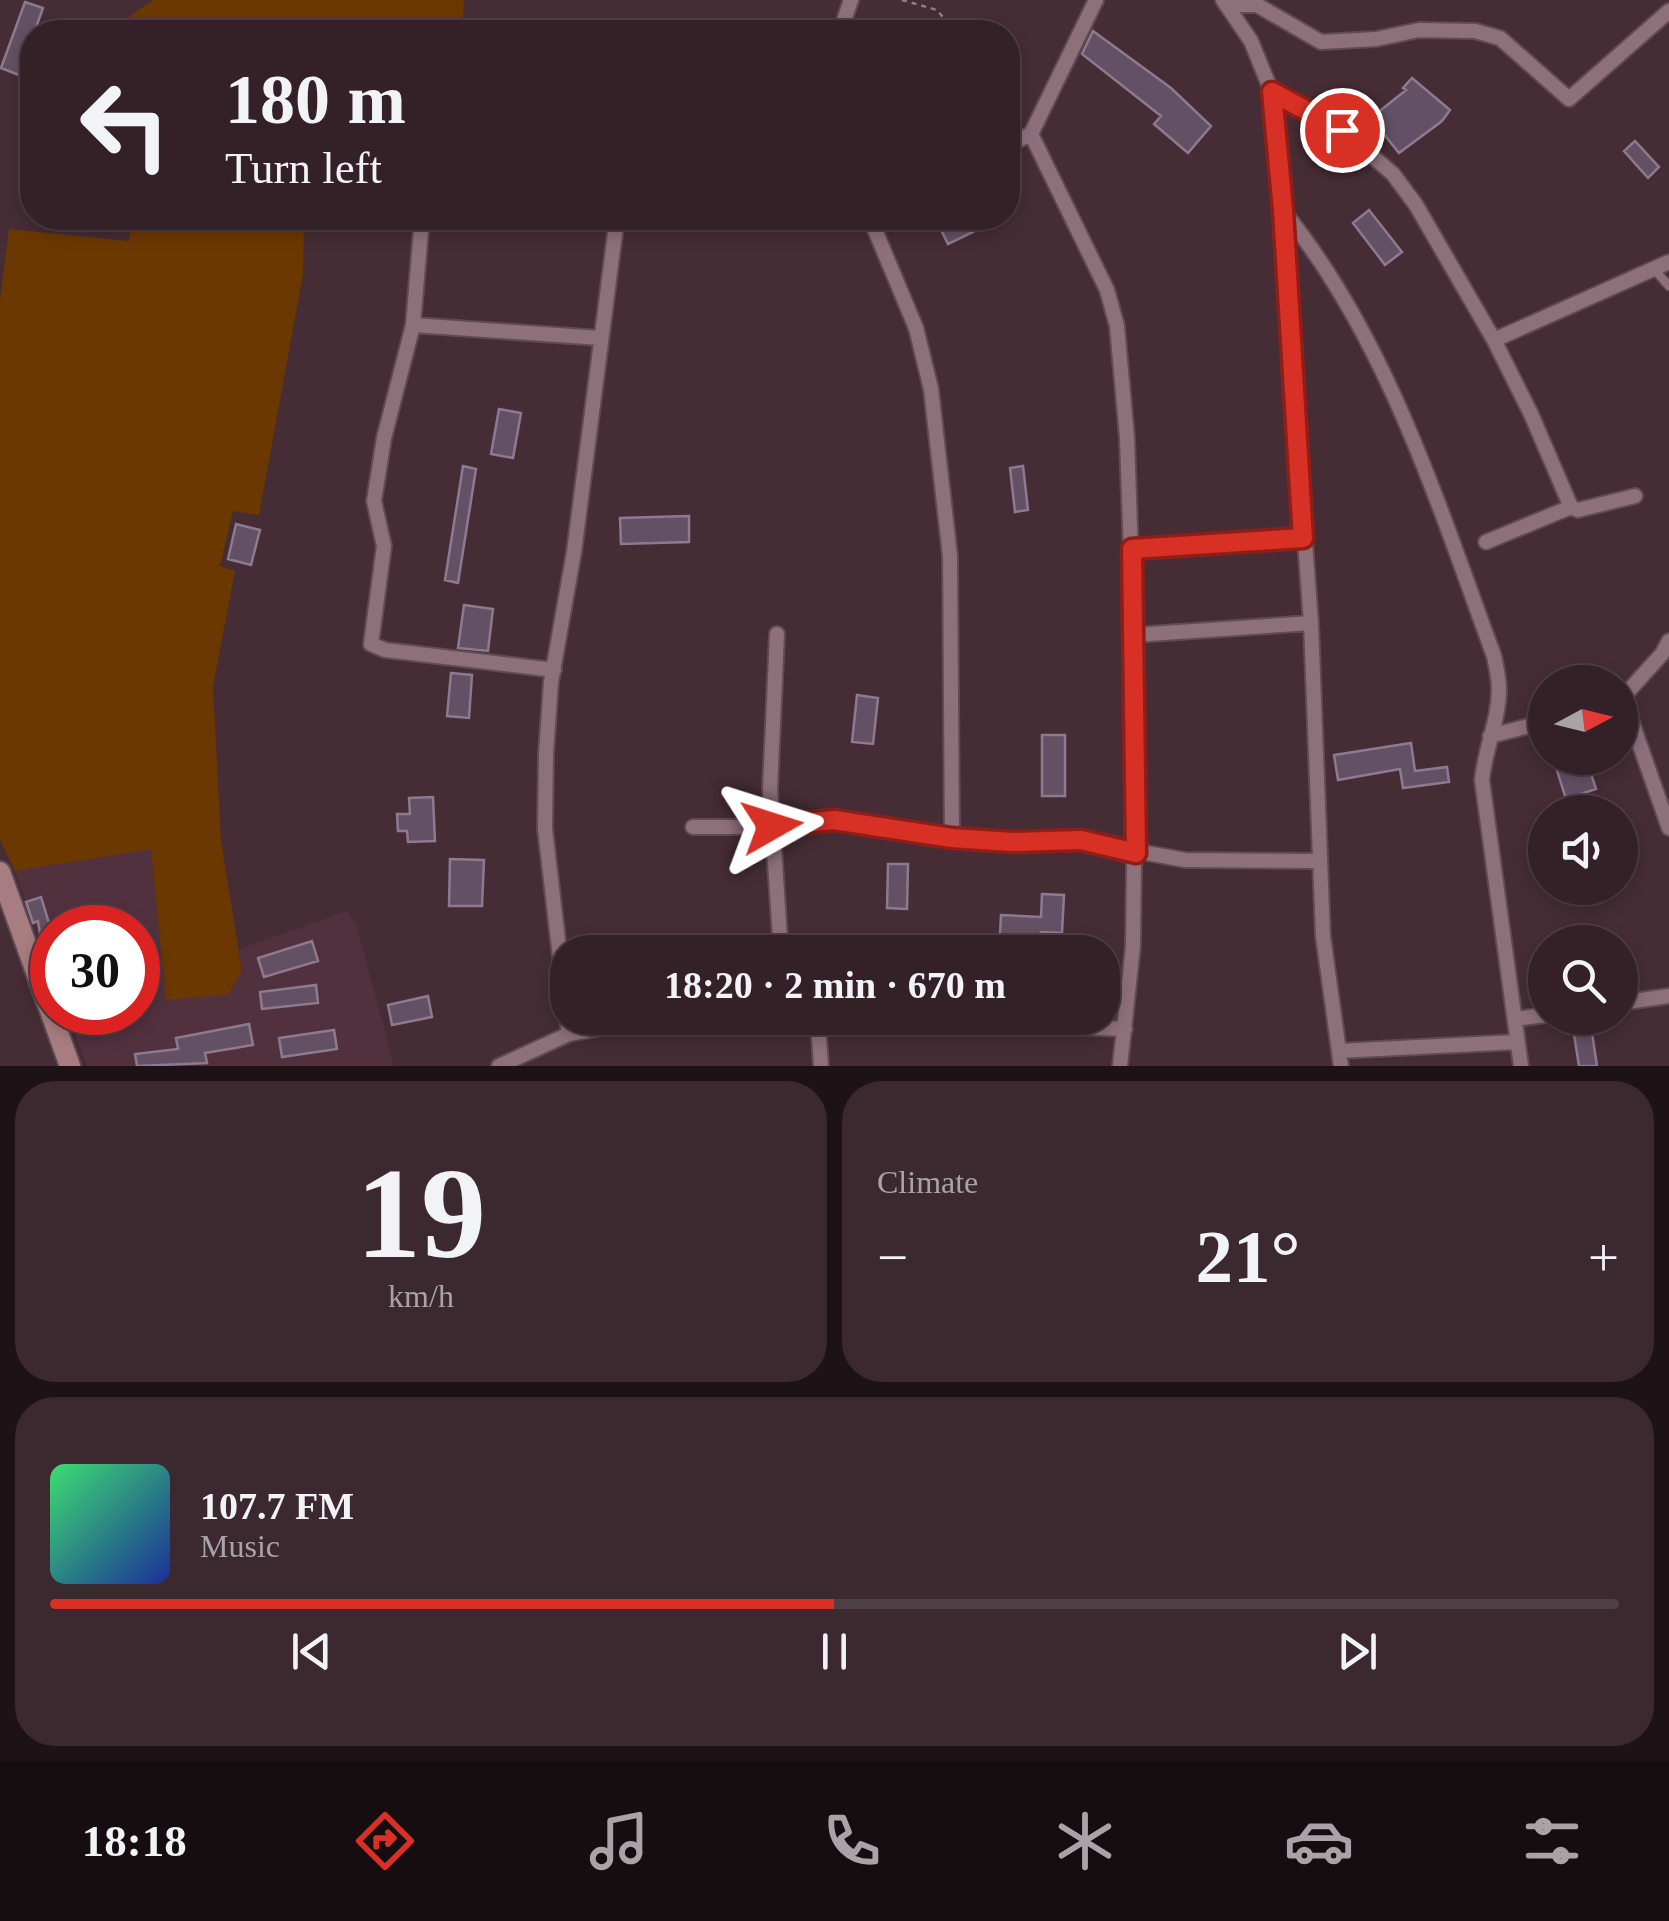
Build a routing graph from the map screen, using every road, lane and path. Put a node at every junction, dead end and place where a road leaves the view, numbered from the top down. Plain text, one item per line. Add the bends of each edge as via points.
1 (902, 0) edge
2 (1096, 0) edge
3 (1226, 2) edge
4 (1669, 11) edge
5 (945, 20) edge
6 (1272, 92) junction
7 (1020, 126) edge
8 (1026, 136) junction
9 (1020, 139) edge
10 (1283, 210) junction
11 (421, 230) edge
12 (616, 230) edge
13 (877, 230) edge
14 (1669, 262) edge
15 (1653, 268) junction
16 (1669, 286) edge
17 (413, 324) junction
18 (600, 338) junction
19 (1494, 340) junction
20 (1635, 496) dead end
21 (1571, 507) junction
22 (1303, 538) junction
23 (1486, 542) dead end
24 (1132, 549) junction
25 (1311, 623) junction
26 (776, 634) dead end
27 (1134, 635) junction
28 (1669, 641) edge
29 (554, 670) junction
30 (1638, 680) edge
31 (1528, 726) edge
32 (1490, 736) junction
33 (1638, 742) edge
34 (694, 826) dead end
35 (772, 826) junction
36 (1669, 828) edge
37 (952, 838) junction
38 (1136, 853) junction
39 (1318, 861) junction
40 (0, 872) edge
41 (557, 935) edge
42 (780, 935) edge
43 (1669, 996) edge
44 (1638, 1000) edge
45 (1528, 1017) edge
46 (1515, 1019) junction
47 (1120, 1029) edge
48 (1125, 1029) junction
49 (567, 1035) edge
50 (819, 1035) edge
51 (1517, 1042) junction
52 (1340, 1058) edge
53 (70, 1066) edge
54 (498, 1066) edge
55 (821, 1066) edge
56 (1120, 1066) edge
57 (1521, 1066) edge

1 - 5 path via 937,10
2 - 8 street
3 - 4 street via 1257,5 1320,42 1419,30 1489,33 1569,99
3 - 6 street
6 - 10 street
6 - 19 street via 1342,130 1394,174
7 - 8 path
8 - 9 street
8 - 24 street via 1113,306
10 - 22 street
10 - 32 street via 1355,318 1426,475 1494,656 1500,688
11 - 17 street
12 - 18 street
13 - 37 street via 916,328 931,389 950,556
14 - 15 street
15 - 16 lane
15 - 19 street
17 - 18 street
17 - 29 street via 374,501 384,546 371,644
18 - 29 street
19 - 21 street
20 - 21 street
21 - 23 street
22 - 24 street
22 - 25 street
24 - 27 street
25 - 27 street
25 - 39 street
26 - 35 street
27 - 38 street
28 - 30 street
29 - 41 street via 545,829
31 - 32 street
32 - 46 street via 1482,780
33 - 36 street
34 - 35 street
35 - 37 street via 834,820
35 - 42 street
37 - 38 street via 1081,840
38 - 39 street
38 - 48 street
39 - 52 street
40 - 53 street
43 - 44 street
45 - 46 street
46 - 51 street
47 - 48 street
48 - 56 street
49 - 54 street
50 - 55 street
51 - 52 street
51 - 57 street

